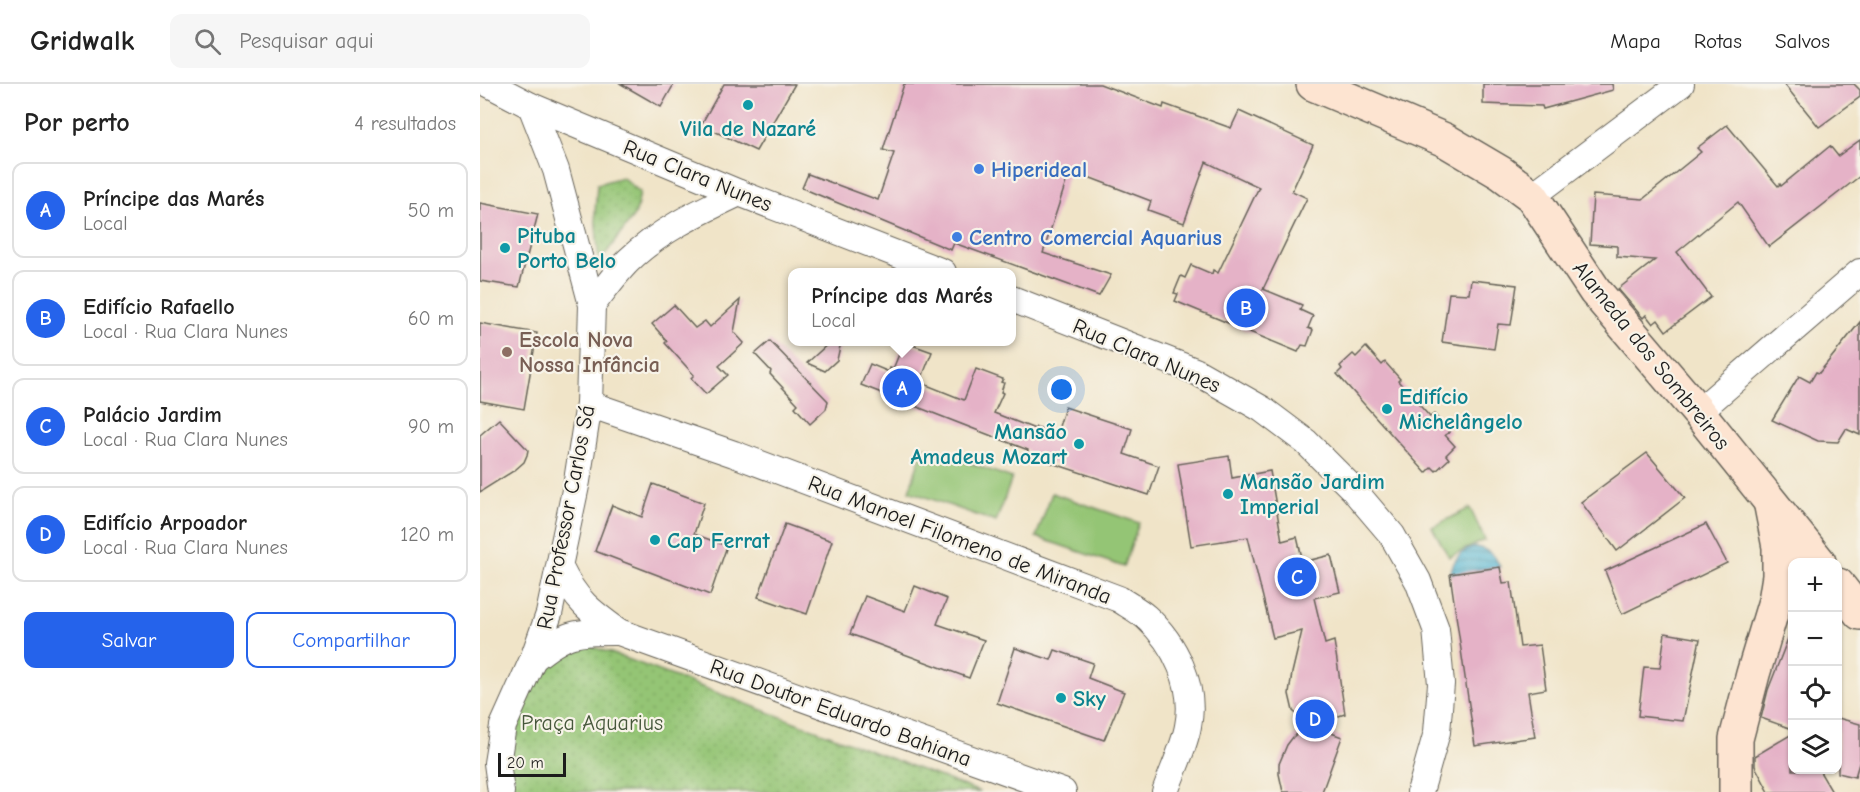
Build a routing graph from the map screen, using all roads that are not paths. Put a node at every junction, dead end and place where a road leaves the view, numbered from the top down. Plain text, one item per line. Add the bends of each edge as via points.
1 (1313, 84) edge
2 (1681, 84) edge
3 (498, 89) edge
4 (480, 102) edge
5 (531, 106) junction
6 (739, 193) junction
7 (1532, 196) junction
8 (579, 254) junction
9 (627, 262) junction
10 (930, 268) edge
11 (1860, 272) edge
12 (1016, 301) edge
13 (592, 304) junction
14 (590, 404) junction
15 (1698, 412) junction
16 (1770, 503) junction
17 (1816, 558) edge
18 (560, 568) junction
19 (1788, 607) edge
20 (619, 632) junction
21 (1765, 633) junction
22 (533, 659) junction
23 (502, 726) junction
24 (480, 759) edge
25 (501, 792) edge
26 (1063, 792) edge
27 (1166, 792) edge
28 (1420, 792) edge
29 (1736, 792) edge

1 - 7 street, Alameda dos Sombreiros via 1444,140
2 - 7 street
3 - 4 street
3 - 5 street, Rua Clara Nunes
5 - 6 street, Rua Clara Nunes
5 - 8 street, Rua Professor Carlos Sá via 556,170
6 - 9 street via 676,224
6 - 10 street, Rua Clara Nunes
7 - 15 street, Alameda dos Sombreiros via 1595,291
8 - 9 street via 592,266 601,268
8 - 13 street, Rua Professor Carlos Sá
9 - 13 street
11 - 15 street
12 - 28 street, Rua Clara Nunes via 1195,371 1262,409 1306,442 1392,535 1418,581 1436,629 1442,684 1437,732
13 - 14 street, Rua Professor Carlos Sá
14 - 18 street, Rua Professor Carlos Sá
14 - 27 street, Rua Manoel Filomeno de Miranda via 735,454 1119,599 1145,617 1167,640 1184,671 1190,699 1188,726
15 - 16 street, Alameda dos Sombreiros
16 - 17 street, Alameda dos Sombreiros
16 - 21 street via 1779,548 1779,576
18 - 20 street, Rua Doutor Eduardo Bahiana via 579,600
18 - 22 street, Rua Professor Carlos Sá
19 - 21 street
20 - 22 street, Rua Doutor Eduardo Bahiana via 567,636
20 - 26 street, Rua Doutor Eduardo Bahiana
21 - 29 street via 1736,739
22 - 23 street, Rua Professor Carlos Sá
23 - 24 street
23 - 25 street, Rua Professor Carlos Sá via 497,763

